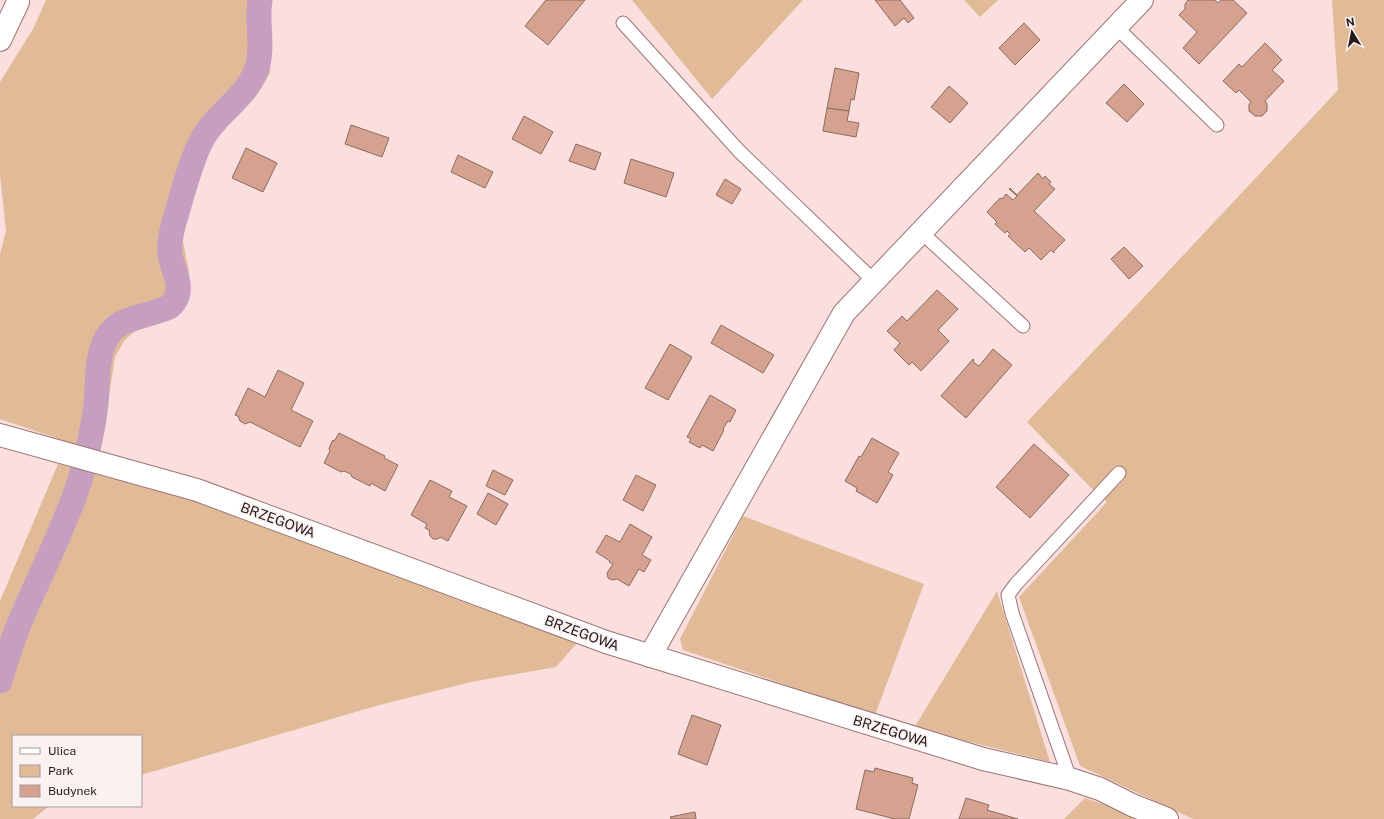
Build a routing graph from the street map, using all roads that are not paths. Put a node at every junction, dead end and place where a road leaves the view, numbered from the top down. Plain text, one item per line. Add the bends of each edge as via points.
1 (1142, 0) edge
2 (18, 2) dead end
3 (624, 23) dead end
4 (1116, 27) junction
5 (0, 40) edge
6 (1217, 126) dead end
7 (921, 232) junction
8 (874, 281) junction
9 (1023, 326) dead end
10 (0, 435) edge
11 (1119, 473) dead end
12 (650, 656) junction
13 (1070, 779) junction
14 (1167, 819) edge

1 - 4 street
2 - 5 street
3 - 8 lane via 739,151
4 - 6 lane
4 - 7 street
7 - 8 street
7 - 9 lane
8 - 12 street via 844,313
10 - 12 street, BRZEGOWA via 197,490
11 - 13 lane via 1008,595
12 - 13 street, BRZEGOWA via 983,760
13 - 14 street, BRZEGOWA via 1100,789

